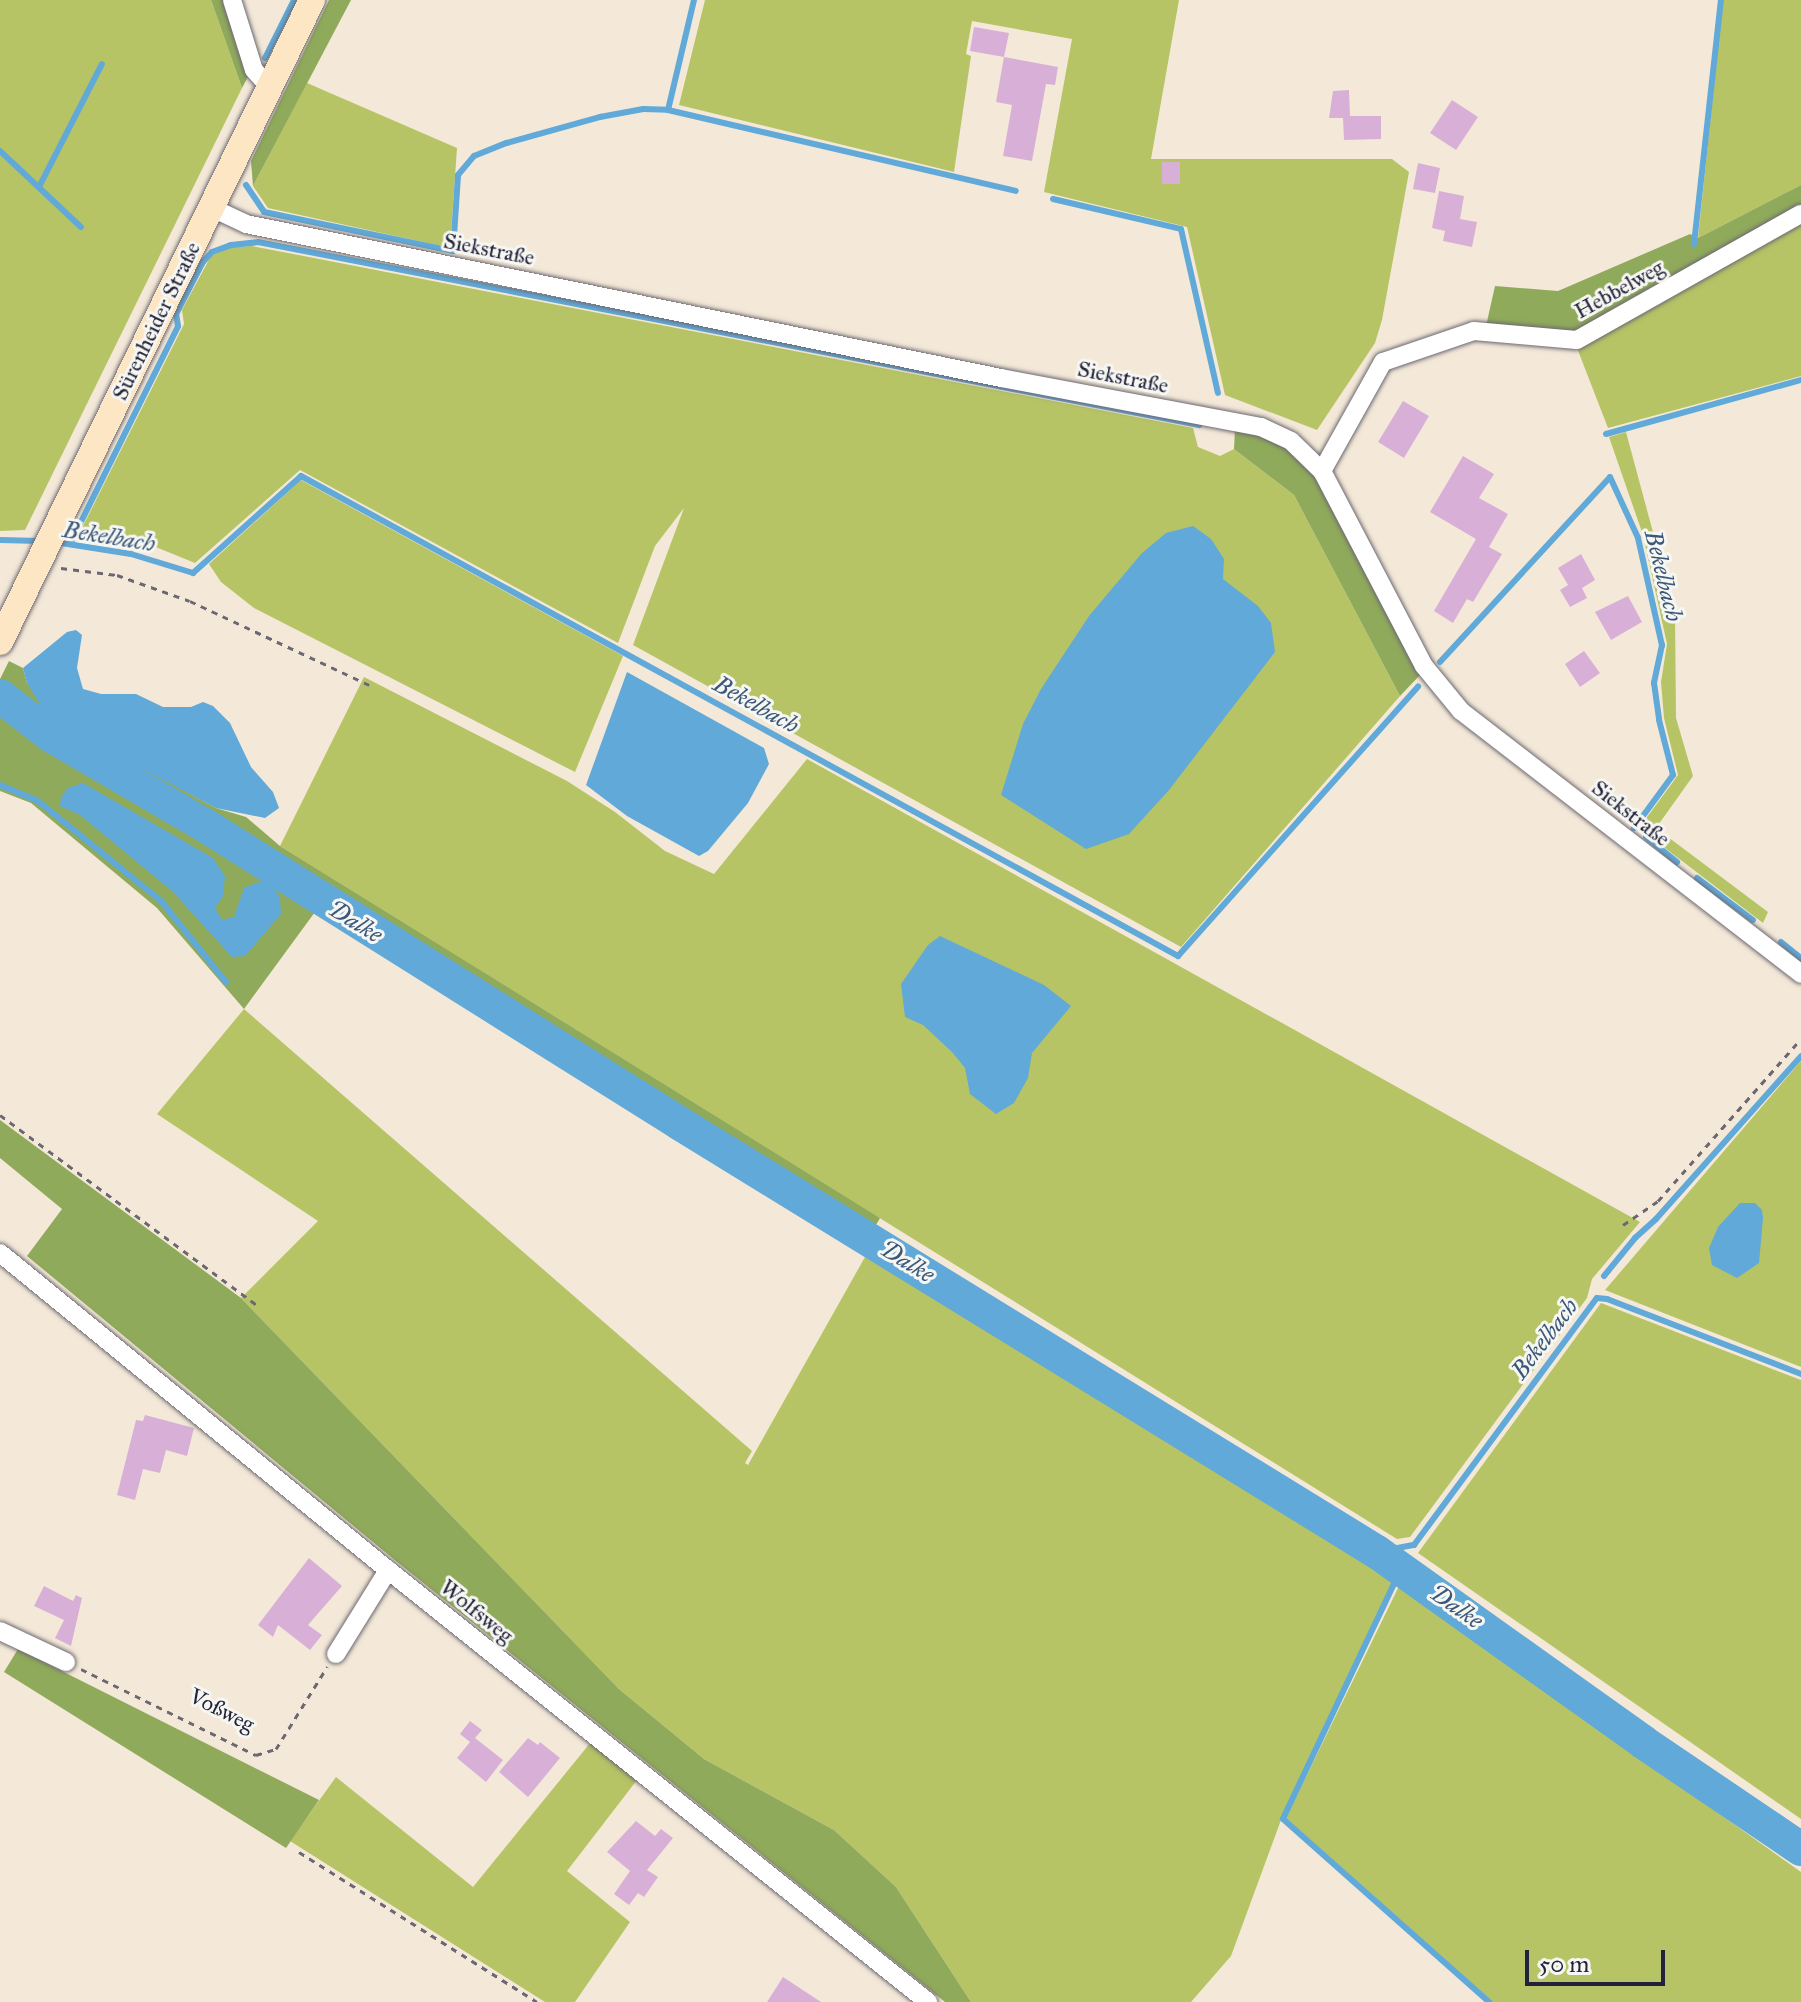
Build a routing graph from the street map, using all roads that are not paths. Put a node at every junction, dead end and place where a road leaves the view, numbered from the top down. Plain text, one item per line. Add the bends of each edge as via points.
1 (232, 0) edge
2 (312, 0) edge
3 (270, 88) junction
4 (212, 208) junction
5 (1801, 214) edge
6 (1322, 471) junction
7 (0, 642) edge
8 (1801, 974) edge
9 (0, 1253) edge
10 (388, 1570) junction
11 (0, 1631) edge
12 (336, 1654) road end
13 (66, 1662) road end
14 (928, 2002) edge

1 - 3 street via 254,70
2 - 3 street, Sürenheider Straße
3 - 4 street, Sürenheider Straße
4 - 6 street, Siekstraße via 246,224 1261,427 1291,441
4 - 7 street, Sürenheider Straße
5 - 6 street, Hebbelweg via 1577,340 1474,331 1383,362
6 - 8 street, Siekstraße via 1424,666 1461,711
9 - 10 street, Wolfsweg
10 - 12 street
10 - 14 street, Wolfsweg
11 - 13 street

